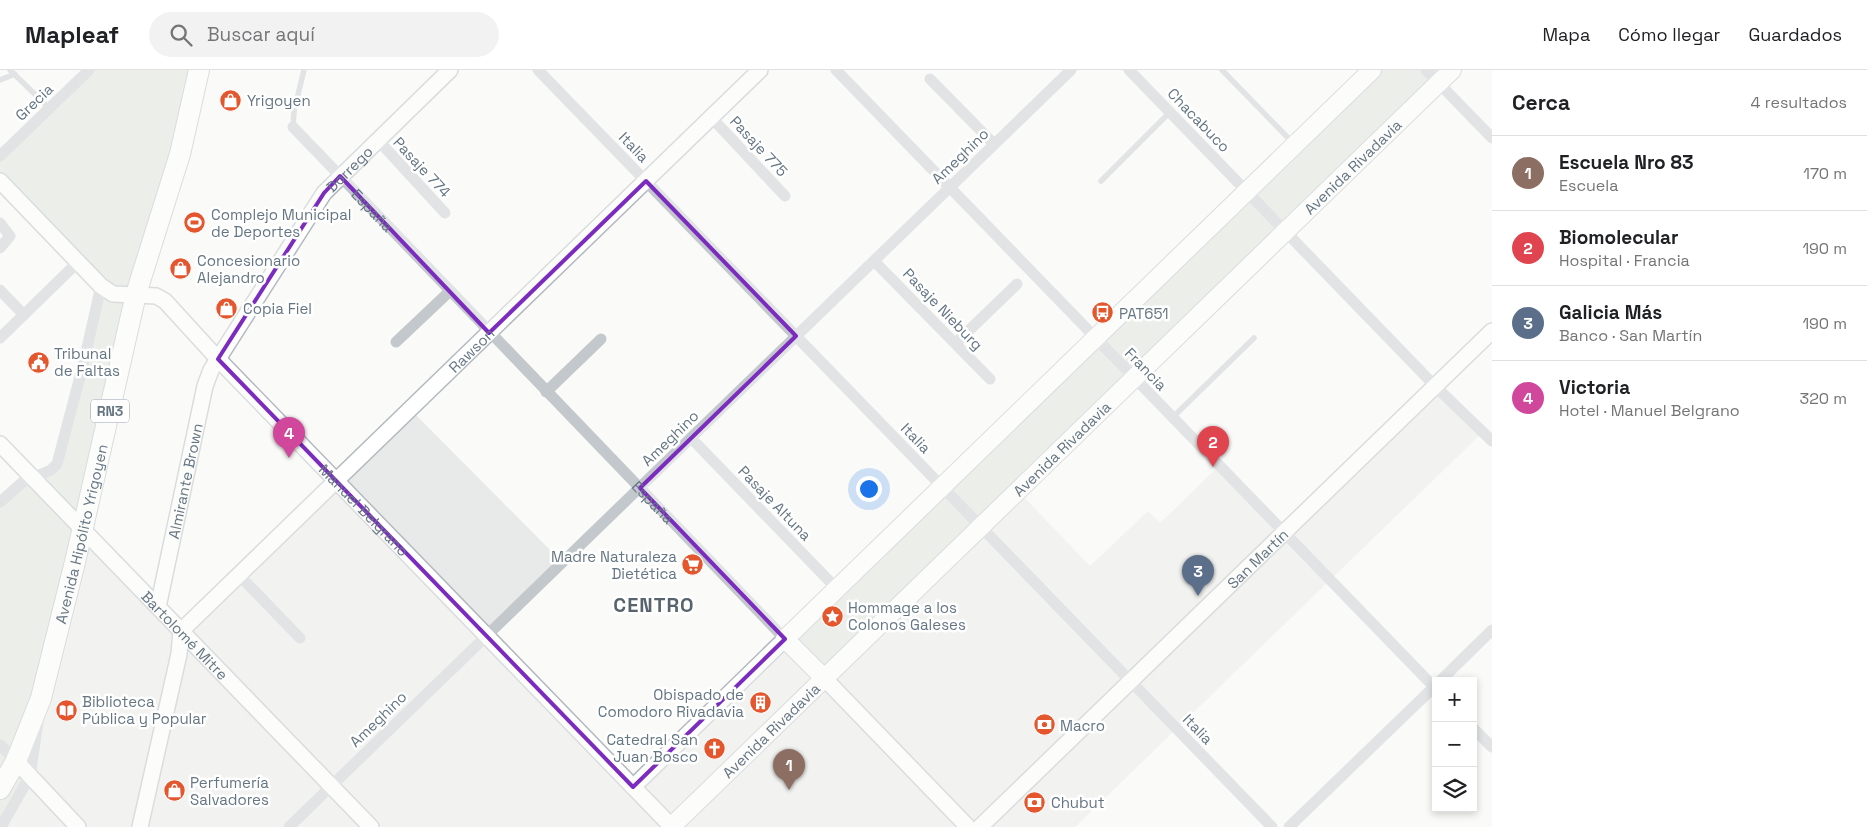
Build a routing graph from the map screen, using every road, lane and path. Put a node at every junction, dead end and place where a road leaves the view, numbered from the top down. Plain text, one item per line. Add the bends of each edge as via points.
1 (89, 70) edge
2 (199, 70) edge
3 (304, 70) edge
4 (450, 70) edge
5 (538, 70) edge
6 (760, 70) edge
7 (836, 70) edge
8 (1070, 70) edge
9 (1129, 70) edge
10 (1222, 70) edge
11 (1372, 70) edge
12 (1426, 70) edge
13 (1452, 70) edge
14 (12, 72) edge
15 (930, 79) dead end
16 (0, 80) edge
17 (1438, 83) junction
18 (49, 108) junction
19 (1170, 112) junction
20 (711, 117) junction
21 (293, 127) joint
22 (1492, 138) edge
23 (378, 140) junction
24 (994, 144) junction
25 (1295, 145) junction
26 (0, 156) edge
27 (340, 176) junction
28 (0, 181) edge
29 (646, 181) junction
30 (1101, 181) dead end
31 (949, 187) junction
32 (1247, 191) junction
33 (785, 196) dead end
34 (445, 213) dead end
35 (0, 223) edge
36 (1286, 231) junction
37 (0, 248) edge
38 (874, 260) junction
39 (78, 262) junction
40 (1016, 284) dead end
41 (101, 286) junction
42 (0, 290) edge
43 (450, 291) junction
44 (136, 294) junction
45 (24, 315) junction
46 (1492, 331) edge
47 (489, 333) junction
48 (796, 336) junction
49 (0, 338) edge
50 (1095, 338) junction
51 (1254, 338) dead end
52 (601, 339) dead end
53 (396, 342) dead end
54 (956, 343) junction
55 (218, 358) junction
56 (1134, 378) junction
57 (990, 379) dead end
58 (1435, 386) junction
59 (546, 392) junction
60 (1172, 418) junction
61 (691, 438) junction
62 (1492, 441) edge
63 (0, 444) edge
64 (33, 478) junction
65 (336, 481) junction
66 (942, 487) junction
67 (640, 488) junction
68 (0, 502) edge
69 (980, 526) junction
70 (82, 529) junction
71 (1284, 532) junction
72 (239, 575) junction
73 (837, 589) junction
74 (158, 607) junction
75 (1492, 630) edge
76 (181, 631) junction
77 (486, 636) junction
78 (300, 638) dead end
79 (785, 639) junction
80 (1444, 677) edge
81 (824, 678) junction
82 (1130, 681) junction
83 (1432, 681) edge
84 (1432, 689) edge
85 (41, 698) junction
86 (1477, 732) edge
87 (0, 745) edge
88 (1492, 748) edge
89 (16, 761) junction
90 (30, 776) junction
91 (332, 786) junction
92 (633, 786) junction
93 (0, 788) edge
94 (1, 827) edge
95 (78, 827) edge
96 (140, 827) edge
97 (289, 827) edge
98 (371, 827) edge
99 (671, 827) edge
100 (968, 827) edge
101 (980, 827) edge
102 (1272, 827) edge
103 (1289, 827) edge

1 - 18 street, Grecia
2 - 44 highway, Avenida Hipólito Yrigoyen / RN3 via 180,154
3 - 21 lane
4 - 23 street, Dorrego
5 - 29 street, Italia
6 - 20 street, Rawson
7 - 31 street, Francia
8 - 24 street, Ameghino
9 - 19 street, Chacabuco
10 - 25 lane
11 - 25 main road
12 - 17 street
13 - 17 main road, Avenida Rivadavia
14 - 16 lane
14 - 18 lane
15 - 24 street
17 - 22 street
17 - 36 main road, Avenida Rivadavia
18 - 26 street, Grecia
19 - 30 lane
19 - 32 street, Chacabuco
20 - 29 street, Rawson
20 - 33 street, Pasaje 775
21 - 27 street, España
23 - 27 street, Dorrego
23 - 34 street, Pasaje 774
24 - 31 street, Ameghino
25 - 32 main road
27 - 43 street, España
27 - 55 street, Dorrego via 324,193
28 - 39 street, Manuel Belgrano
29 - 47 street, Rawson
29 - 48 street, Italia
31 - 38 street, Ameghino
31 - 50 street, Francia
32 - 36 street, Chacabuco
32 - 50 main road
35 - 37 street via 10,236
36 - 56 main road, Avenida Rivadavia
36 - 58 street, Chacabuco
38 - 48 street, Ameghino
38 - 54 street, Pasaje Nieburg
39 - 41 street, Manuel Belgrano
39 - 45 street
40 - 54 street
41 - 44 street, Manuel Belgrano via 113,294
41 - 64 street via 57,464
42 - 45 street
43 - 47 street, España
43 - 53 street
44 - 55 street, Manuel Belgrano via 156,296 165,301
44 - 70 highway, Avenida Hipólito Yrigoyen / RN3
45 - 49 street
46 - 58 street, San Martín
47 - 59 street, España
47 - 65 street, Rawson
48 - 61 street, Ameghino
48 - 66 street, Italia
50 - 56 street, Francia
50 - 66 main road
51 - 60 lane
52 - 59 street
54 - 57 street, Pasaje Nieburg
55 - 65 street, Manuel Belgrano
55 - 74 street, Almirante Brown via 205,386
56 - 60 street, Francia
56 - 69 main road, Avenida Rivadavia
58 - 62 street, Chacabuco
58 - 71 street, San Martín
59 - 67 street, España
60 - 71 street, Francia
61 - 67 street, Ameghino
61 - 73 street, Pasaje Altuna
63 - 64 street, Bartolomé Mitre
64 - 68 street via 24,481
64 - 70 street, Bartolomé Mitre
65 - 72 street, Rawson
65 - 77 street, Manuel Belgrano
66 - 69 street, Italia
66 - 73 main road
67 - 77 street, Ameghino
67 - 79 street, España
69 - 81 main road, Avenida Rivadavia
69 - 82 street, Italia
70 - 74 street, Bartolomé Mitre
70 - 85 highway, Avenida Hipólito Yrigoyen / RN3
71 - 82 street, San Martín
71 - 83 street, Francia
72 - 76 street, Rawson
72 - 78 street
73 - 79 main road
74 - 76 street, Bartolomé Mitre
75 - 80 street
76 - 91 street, Bartolomé Mitre
76 - 96 street via 179,654
77 - 91 street, Ameghino
77 - 92 street, Manuel Belgrano
79 - 81 main road, España
79 - 92 street
81 - 99 main road, Avenida Rivadavia
81 - 100 street, España
82 - 101 street, San Martín
82 - 102 street, Italia
84 - 103 street
85 - 89 highway, Avenida Hipólito Yrigoyen / RN3
85 - 90 street
86 - 88 street
87 - 89 street
89 - 90 street
89 - 93 highway, Avenida Hipólito Yrigoyen / RN3
90 - 94 street
90 - 95 street
91 - 97 street, Ameghino
91 - 98 street, Bartolomé Mitre
92 - 99 street, Manuel Belgrano

